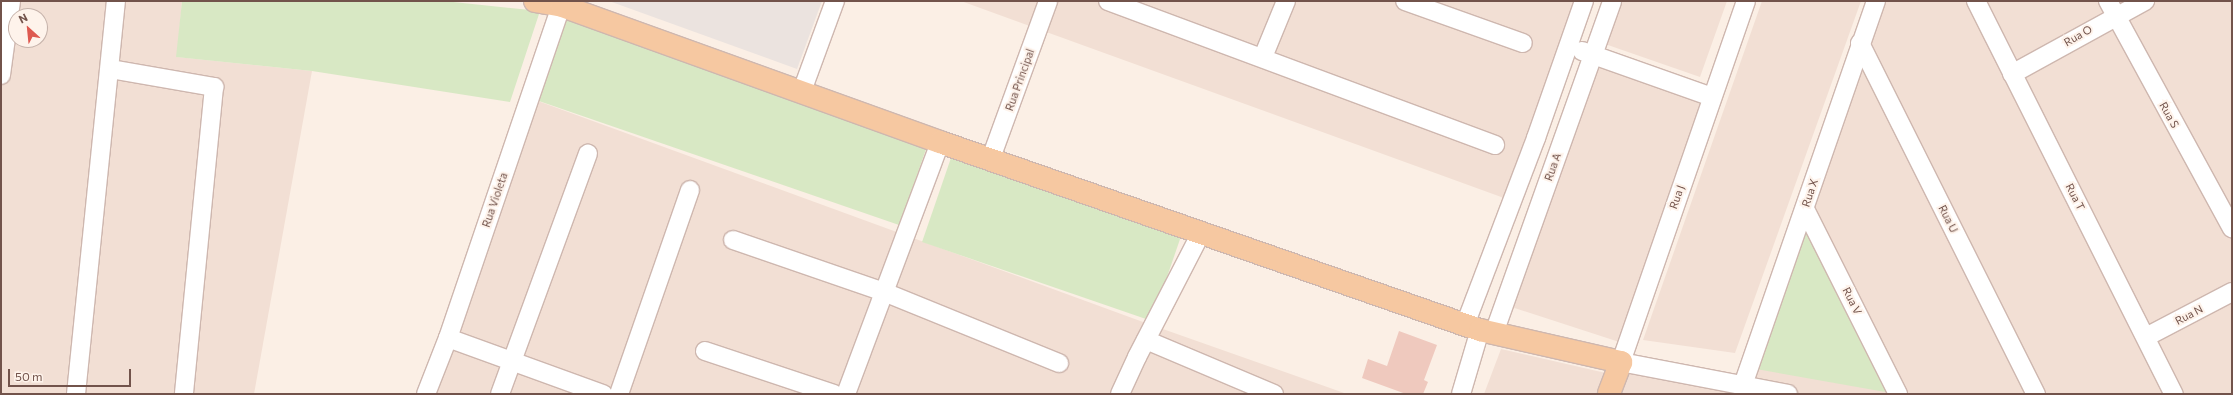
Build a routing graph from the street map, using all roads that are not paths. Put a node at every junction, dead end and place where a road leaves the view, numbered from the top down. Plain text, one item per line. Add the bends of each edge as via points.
1 (11, 1) edge
2 (116, 1) edge
3 (535, 1) edge
4 (835, 1) edge
5 (1048, 1) edge
6 (1108, 1) edge
7 (1286, 1) edge
8 (1405, 1) edge
9 (1584, 1) edge
10 (1612, 1) edge
11 (1746, 1) edge
12 (1876, 1) edge
13 (1976, 1) edge
14 (2145, 1) edge
15 (562, 3) edge
16 (2111, 8) edge
17 (1523, 42) dead end
18 (1860, 43) junction
19 (1568, 46) junction
20 (1593, 55) junction
21 (1263, 57) junction
22 (110, 69) junction
23 (1, 74) edge
24 (2012, 74) junction
25 (802, 91) junction
26 (1712, 97) junction
27 (940, 142) junction
28 (1495, 145) dead end
29 (588, 154) dead end
30 (991, 158) junction
31 (690, 190) dead end
32 (1805, 209) junction
33 (2232, 228) edge
34 (1201, 233) junction
35 (733, 240) dead end
36 (884, 292) junction
37 (2232, 292) edge
38 (1480, 329) junction
39 (2146, 337) junction
40 (448, 338) junction
41 (1146, 340) junction
42 (705, 352) dead end
43 (1621, 362) junction
44 (512, 363) junction
45 (1059, 363) dead end
46 (1743, 385) junction
47 (76, 394) edge
48 (184, 394) edge
49 (426, 394) edge
50 (500, 394) edge
51 (603, 394) edge
52 (619, 394) edge
53 (834, 394) edge
54 (846, 394) edge
55 (1120, 394) edge
56 (1274, 394) edge
57 (1461, 394) edge
58 (1609, 394) edge
59 (1788, 394) edge
60 (1898, 394) edge
61 (2036, 394) edge
62 (2174, 394) edge

1 - 23 street
2 - 22 street
3 - 15 main road
4 - 25 street
5 - 30 street, Rua Principal
6 - 21 street
7 - 21 street
8 - 17 street
9 - 19 street, Rua A
10 - 20 street, Rua A
11 - 26 street, Rua J
12 - 18 street, Rua X
13 - 24 street, Rua T
14 - 16 street, Rua O
15 - 25 main road
15 - 40 street, Rua Violeta
16 - 24 street, Rua O
16 - 33 street, Rua S
18 - 32 street, Rua X
18 - 61 street, Rua U
19 - 20 street
19 - 38 street, Rua A via 1536,138
20 - 26 street
20 - 38 street, Rua A
21 - 28 street
22 - 47 street
22 - 48 street via 214,87
24 - 39 street, Rua T
25 - 27 main road
26 - 43 street, Rua J
27 - 30 main road
27 - 36 street
29 - 44 street
30 - 34 main road
31 - 52 street
32 - 46 street, Rua X
32 - 60 street, Rua V
34 - 38 main road
34 - 41 street
35 - 36 street
36 - 45 street
36 - 54 street
37 - 39 street, Rua N
38 - 43 main road
38 - 57 street, Rua A
39 - 62 street, Rua T
40 - 44 street
40 - 49 street, Rua Violeta
41 - 55 street
41 - 56 street
42 - 53 street
43 - 46 street
43 - 58 main road, Rua J
44 - 50 street
44 - 51 street
46 - 59 street

